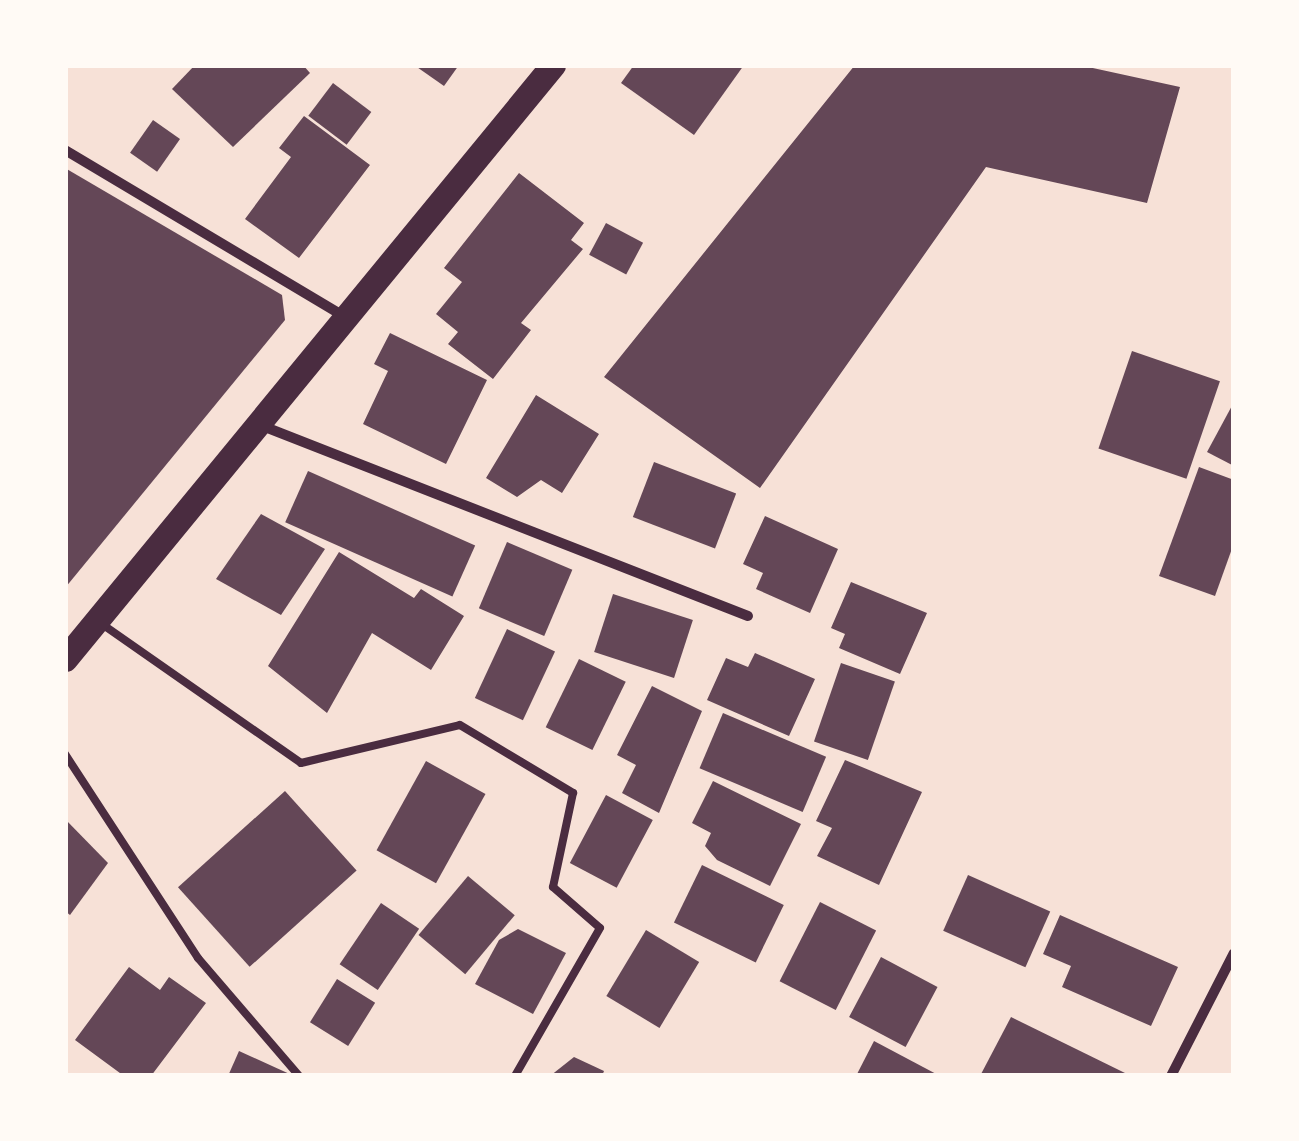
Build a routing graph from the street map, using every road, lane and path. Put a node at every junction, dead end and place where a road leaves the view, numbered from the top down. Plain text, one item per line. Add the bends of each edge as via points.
1 (552, 65) edge
2 (65, 150) edge
3 (344, 317) junction
4 (256, 423) junction
5 (748, 616) dead end
6 (96, 620) junction
7 (65, 660) edge
8 (65, 754) edge
9 (1234, 953) edge
10 (298, 1076) edge
11 (515, 1076) edge
12 (1171, 1076) edge

1 - 3 main road
2 - 3 street
3 - 4 main road
4 - 5 street
4 - 6 main road
6 - 7 main road
6 - 11 lane via 301,763 460,725 574,793 553,887 600,928
8 - 10 lane via 198,958
9 - 12 street

